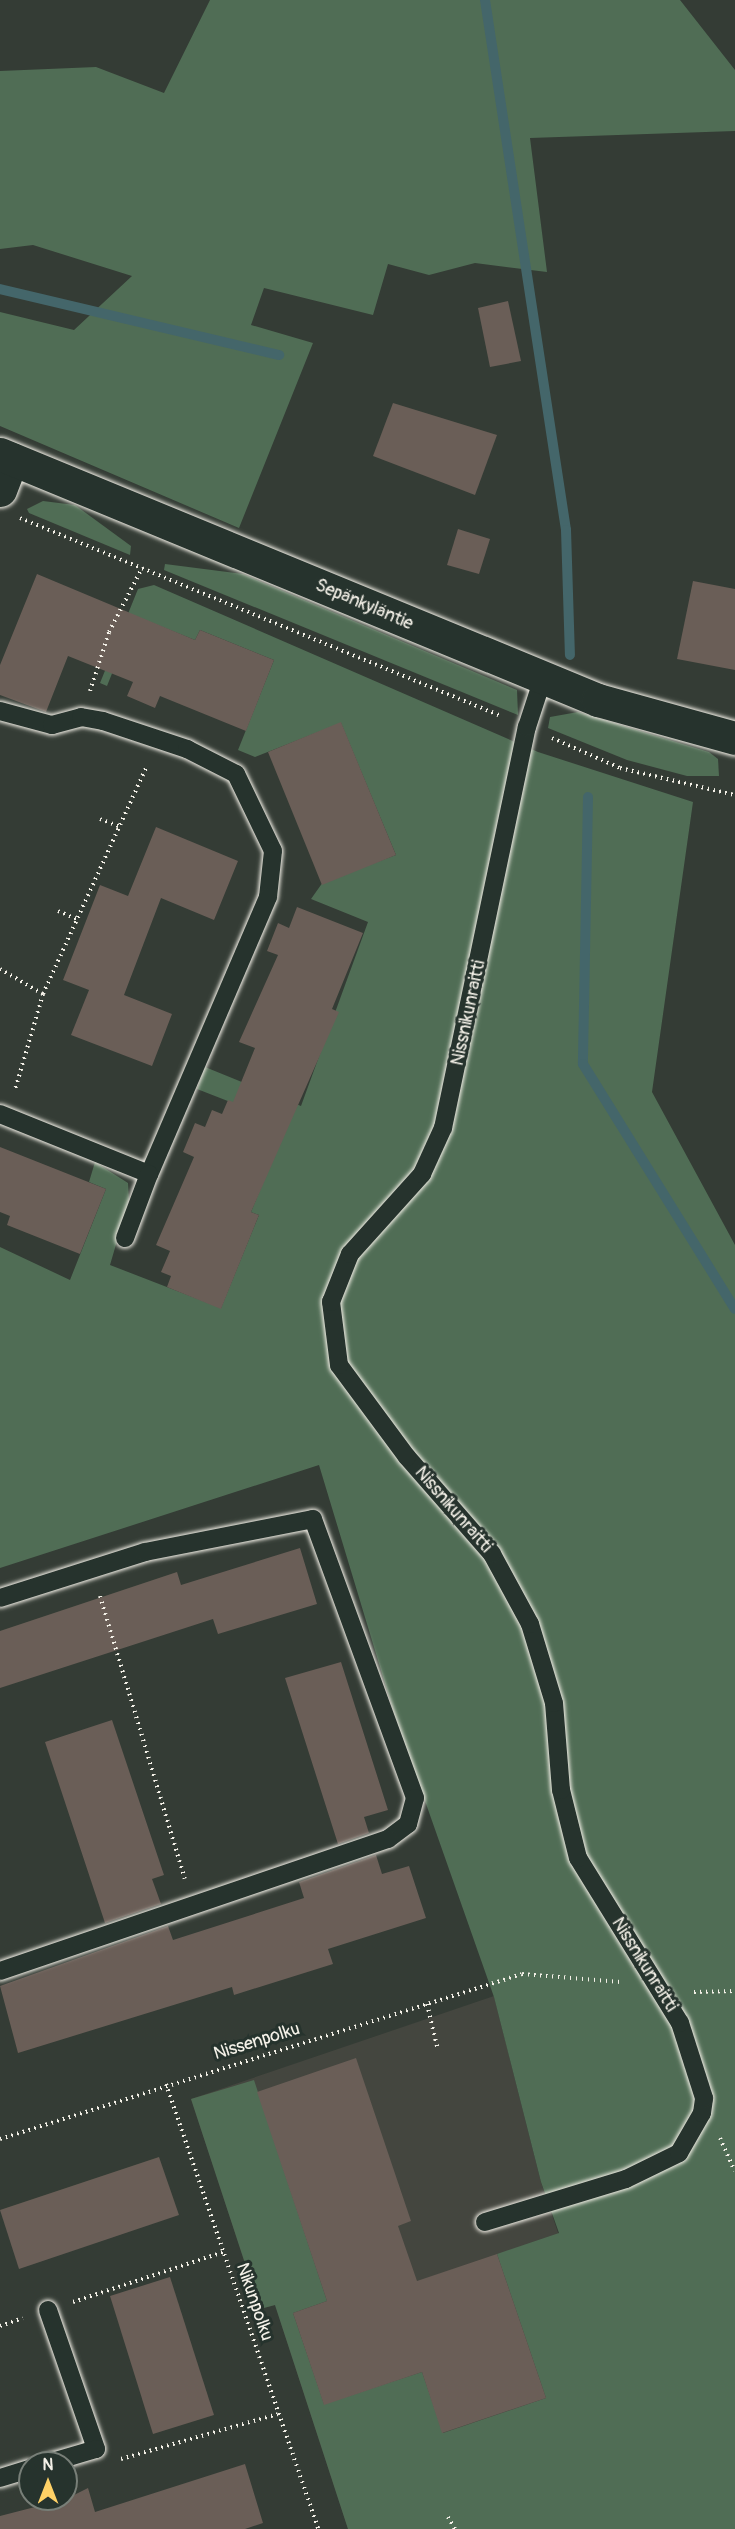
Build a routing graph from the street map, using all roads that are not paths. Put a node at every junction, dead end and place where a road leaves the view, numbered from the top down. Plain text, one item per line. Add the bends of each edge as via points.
1 (6, 456) edge
2 (4, 501) edge
3 (543, 678) junction
4 (0, 711) edge
5 (735, 738) edge
6 (4, 1115) edge
7 (149, 1174) junction
8 (125, 1238) dead end
9 (0, 1598) edge
10 (0, 1971) edge
11 (485, 2223) dead end
12 (48, 2310) road end
13 (78, 2454) edge
14 (18, 2473) edge
15 (0, 2478) edge

1 - 2 street
1 - 3 street, Sepänkyläntie
3 - 5 street, Sepänkyläntie via 647,716
3 - 11 lane, Nissnikunraitti via 527,727 443,1128 422,1174 350,1254 331,1302 339,1365 407,1456 492,1554 530,1624 554,1703 561,1790 578,1858 680,2023 705,2098 702,2113 679,2153 626,2178
4 - 7 lane via 52,725 81,717 158,740 236,774 273,851 268,897
6 - 7 lane
7 - 8 lane
9 - 10 lane via 93,1566 313,1519 415,1798 408,1824 388,1839
12 - 13 lane via 96,2449
14 - 15 lane

